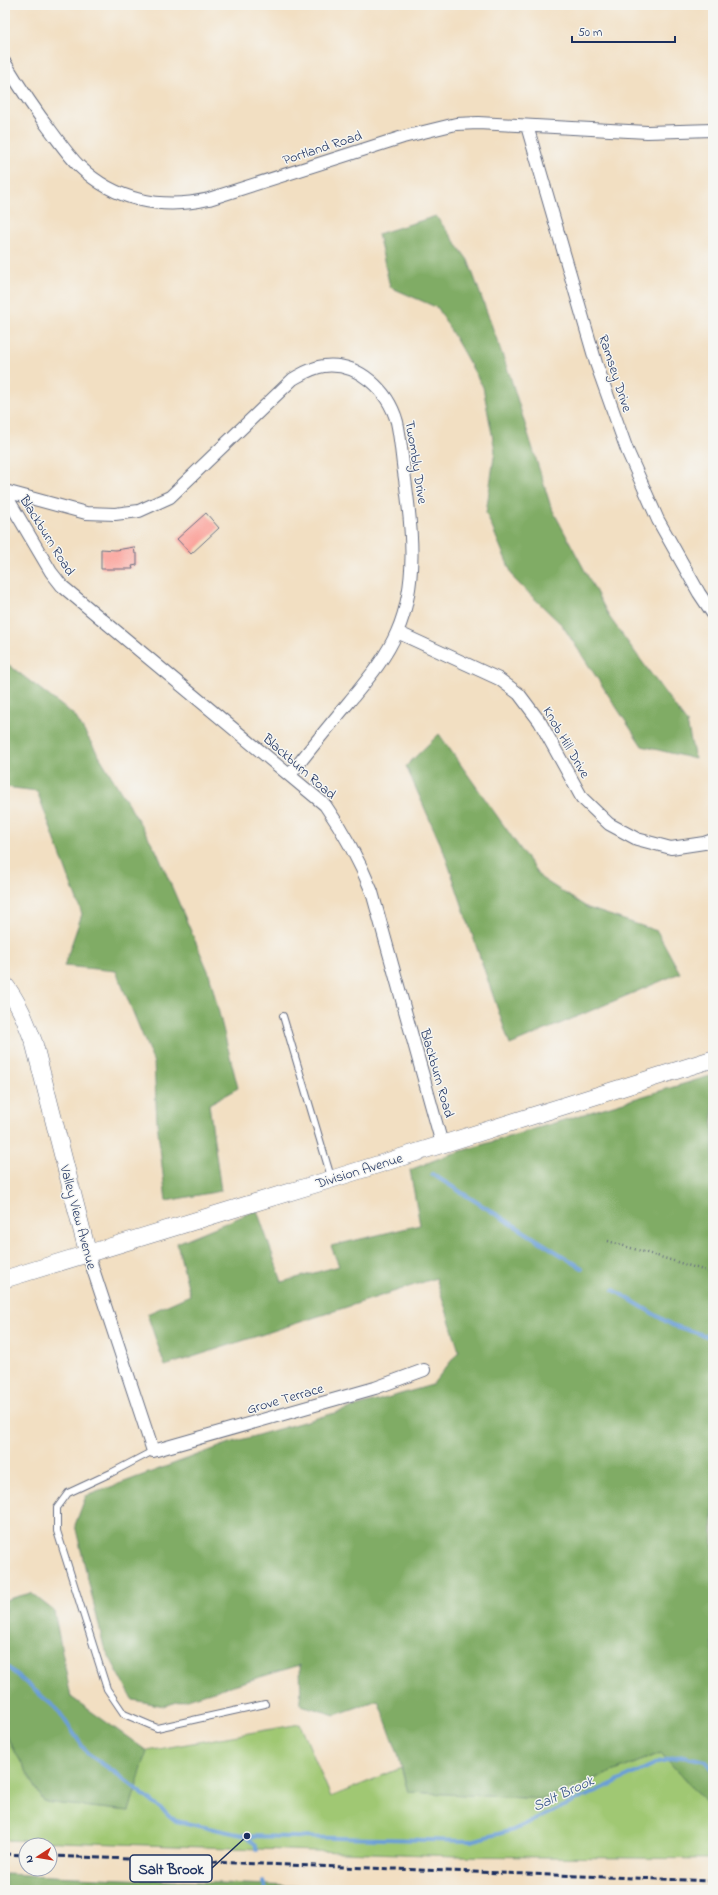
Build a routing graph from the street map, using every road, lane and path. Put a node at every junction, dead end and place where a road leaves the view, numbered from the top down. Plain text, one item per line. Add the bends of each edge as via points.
1 (5, 63) edge
2 (527, 126) junction
3 (713, 130) edge
4 (5, 492) edge
5 (699, 593) junction
6 (713, 597) edge
7 (713, 614) edge
8 (397, 632) junction
9 (290, 775) junction
10 (713, 840) edge
11 (5, 985) edge
12 (283, 1016) dead end
13 (713, 1059) edge
14 (442, 1144) junction
15 (332, 1179) junction
16 (608, 1241) dead end
17 (88, 1254) junction
18 (713, 1273) edge
19 (5, 1279) edge
20 (424, 1370) dead end
21 (153, 1451) junction
22 (265, 1704) dead end

1 - 2 street, Portland Road via 28,101 79,166 112,190 151,203 179,204 209,199 403,137 449,126 478,123
2 - 3 street, Portland Road via 647,132
2 - 5 street, Ramsey Drive via 596,363 626,450 658,520
4 - 8 street, Twombly Drive via 86,513 115,514 139,511 170,497 293,379 322,366 351,369 376,385 397,422 410,519 411,550 406,604
4 - 9 street, Blackburn Road via 51,572 62,586
5 - 6 street
5 - 7 street, Ramsey Drive
8 - 9 street, Twombly Drive via 378,665
8 - 10 street, Knob Hill Drive via 499,679 519,694 540,722 582,798 609,824 637,839 671,848
9 - 14 street, Blackburn Road via 325,805 358,859 372,892
11 - 17 street, Valley View Avenue via 25,1019 34,1043
12 - 15 lane
13 - 14 street, Division Avenue
14 - 15 street, Division Avenue
15 - 17 street, Division Avenue
16 - 18 path
17 - 19 street, Division Avenue
17 - 21 street, Valley View Avenue
20 - 21 street, Grove Terrace via 375,1388
21 - 22 lane via 68,1494 57,1508 57,1531 107,1689 124,1714 157,1728

